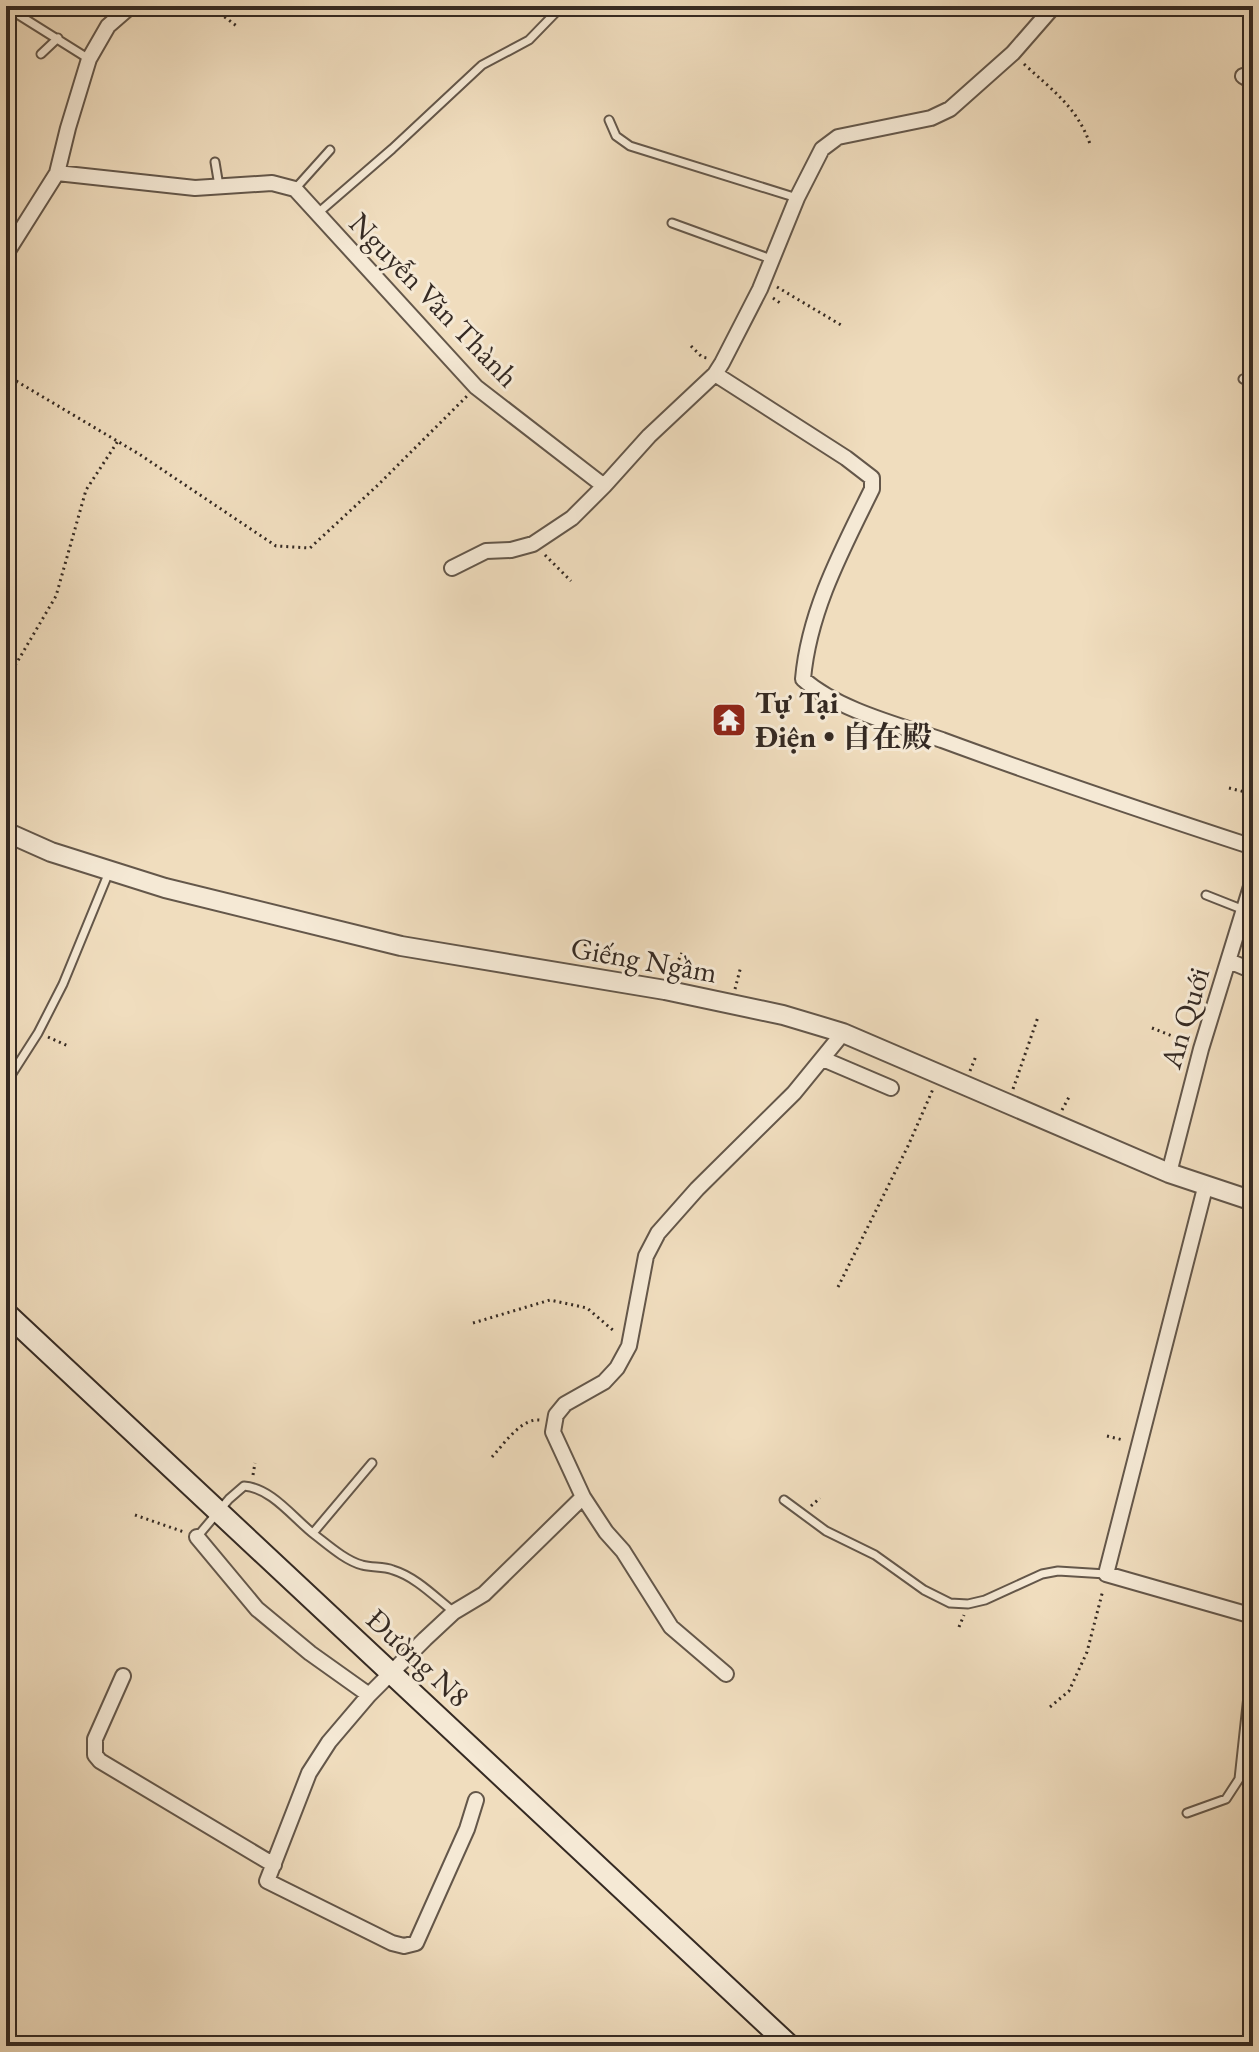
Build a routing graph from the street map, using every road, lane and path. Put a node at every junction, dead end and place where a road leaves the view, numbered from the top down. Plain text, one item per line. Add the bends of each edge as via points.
1 (131, 6) edge
2 (210, 6) edge
3 (562, 6) edge
4 (1054, 6) edge
5 (6, 7) edge
6 (238, 27) dead end
7 (58, 38) junction
8 (1013, 53) junction
9 (41, 54) dead end
10 (89, 59) junction
11 (609, 120) dead end
12 (1090, 144) dead end
13 (330, 150) dead end
14 (215, 162) dead end
15 (57, 173) junction
16 (219, 186) junction
17 (295, 189) junction
18 (797, 198) junction
19 (316, 214) junction
20 (672, 223) dead end
21 (6, 254) edge
22 (771, 259) junction
23 (763, 279) junction
24 (841, 325) dead end
25 (691, 346) dead end
26 (719, 368) junction
27 (6, 375) edge
28 (1243, 379) dead end
29 (1253, 384) edge
30 (476, 387) junction
31 (118, 441) junction
32 (604, 486) junction
33 (533, 544) junction
34 (452, 568) dead end
35 (571, 581) dead end
36 (6, 681) edge
37 (1229, 788) dead end
38 (1253, 794) edge
39 (6, 832) edge
40 (1253, 847) edge
41 (110, 870) junction
42 (1253, 880) edge
43 (1206, 895) dead end
44 (1244, 910) junction
45 (682, 953) dead end
46 (1229, 961) junction
47 (741, 966) dead end
48 (1253, 971) edge
49 (665, 990) junction
50 (731, 1004) junction
51 (1038, 1017) dead end
52 (1152, 1028) dead end
53 (38, 1033) junction
54 (843, 1033) junction
55 (68, 1046) dead end
56 (1201, 1049) junction
57 (823, 1059) junction
58 (939, 1074) junction
59 (6, 1083) edge
60 (891, 1088) dead end
61 (1007, 1104) junction
62 (1169, 1173) junction
63 (1206, 1184) junction
64 (1253, 1201) edge
65 (838, 1287) dead end
66 (6, 1313) edge
67 (473, 1323) dead end
68 (629, 1346) junction
69 (553, 1422) junction
70 (1107, 1436) dead end
71 (1139, 1445) junction
72 (492, 1457) dead end
73 (372, 1463) dead end
74 (583, 1497) junction
75 (784, 1500) dead end
76 (218, 1511) junction
77 (135, 1515) dead end
78 (313, 1533) junction
79 (197, 1537) junction
80 (1106, 1574) junction
81 (454, 1612) junction
82 (1252, 1616) edge
83 (391, 1673) junction
84 (726, 1674) dead end
85 (123, 1676) dead end
86 (369, 1695) junction
87 (1050, 1707) dead end
88 (476, 1800) dead end
89 (1187, 1813) dead end
90 (274, 1865) junction
91 (790, 2046) edge

1 - 10 street via 108,26
2 - 6 path
3 - 19 lane via 529,40 482,65
4 - 8 street
5 - 7 lane
7 - 9 lane
7 - 10 lane
8 - 12 path via 1072,108
8 - 18 street via 950,109 931,118 838,137 822,149
10 - 15 street
11 - 18 lane via 616,136 630,146
13 - 17 lane
14 - 16 lane
15 - 16 street
15 - 21 street
16 - 17 street via 272,183
17 - 19 street, Nguyễn Văn Thành
18 - 22 street
19 - 30 street, Nguyễn Văn Thành
20 - 22 lane
22 - 23 street
23 - 24 path
23 - 26 street
25 - 26 path via 702,357 717,359
26 - 32 street
26 - 40 street via 872,478 872,489 827,581 805,653 803,679 819,693 929,736
27 - 31 path
28 - 29 lane
30 - 31 path via 310,548 276,546
30 - 32 street, Nguyễn Văn Thành
31 - 36 path via 86,490 56,596
32 - 33 street via 572,518
33 - 34 street via 486,551
33 - 35 path
37 - 38 path
39 - 41 street, Giếng Ngầm
41 - 49 street, Giếng Ngầm via 401,946
41 - 53 lane
42 - 44 street, An Quới
43 - 44 lane
44 - 46 street, An Quới
45 - 49 path
46 - 48 street
46 - 56 street, An Quới
47 - 50 path
49 - 50 street, Giếng Ngầm
50 - 54 street, Giếng Ngầm
51 - 61 path
52 - 56 path
53 - 55 path
53 - 59 lane
54 - 57 street
54 - 58 street, Giếng Ngầm
56 - 62 street, An Quới
57 - 60 street
57 - 68 street via 658,1233 646,1256
58 - 61 street, Giếng Ngầm
58 - 65 path
61 - 62 street, Giếng Ngầm
62 - 63 street, Giếng Ngầm
63 - 64 street, Giếng Ngầm
63 - 71 street
66 - 76 main road, Đường N8
67 - 68 path via 550,1300 570,1302 587,1308
68 - 69 street via 604,1382 565,1404
69 - 72 path via 524,1423
69 - 74 street
70 - 71 path
71 - 80 street
73 - 78 lane
74 - 81 street via 484,1594
74 - 84 street via 671,1627
75 - 80 lane via 826,1531 950,1603 985,1600 1058,1571
76 - 78 lane via 244,1486 254,1487
76 - 79 lane
76 - 83 main road, Đường N8
77 - 79 path
78 - 81 lane via 361,1565 413,1579
79 - 86 street via 257,1609
80 - 82 street
80 - 87 path via 1087,1652 1069,1691
81 - 83 street
82 - 89 lane via 1239,1779 1226,1799
83 - 86 street
83 - 91 main road, Đường N8
85 - 90 street via 95,1739 95,1755
86 - 90 street via 309,1773
88 - 90 street via 416,1943 392,1943 267,1881

